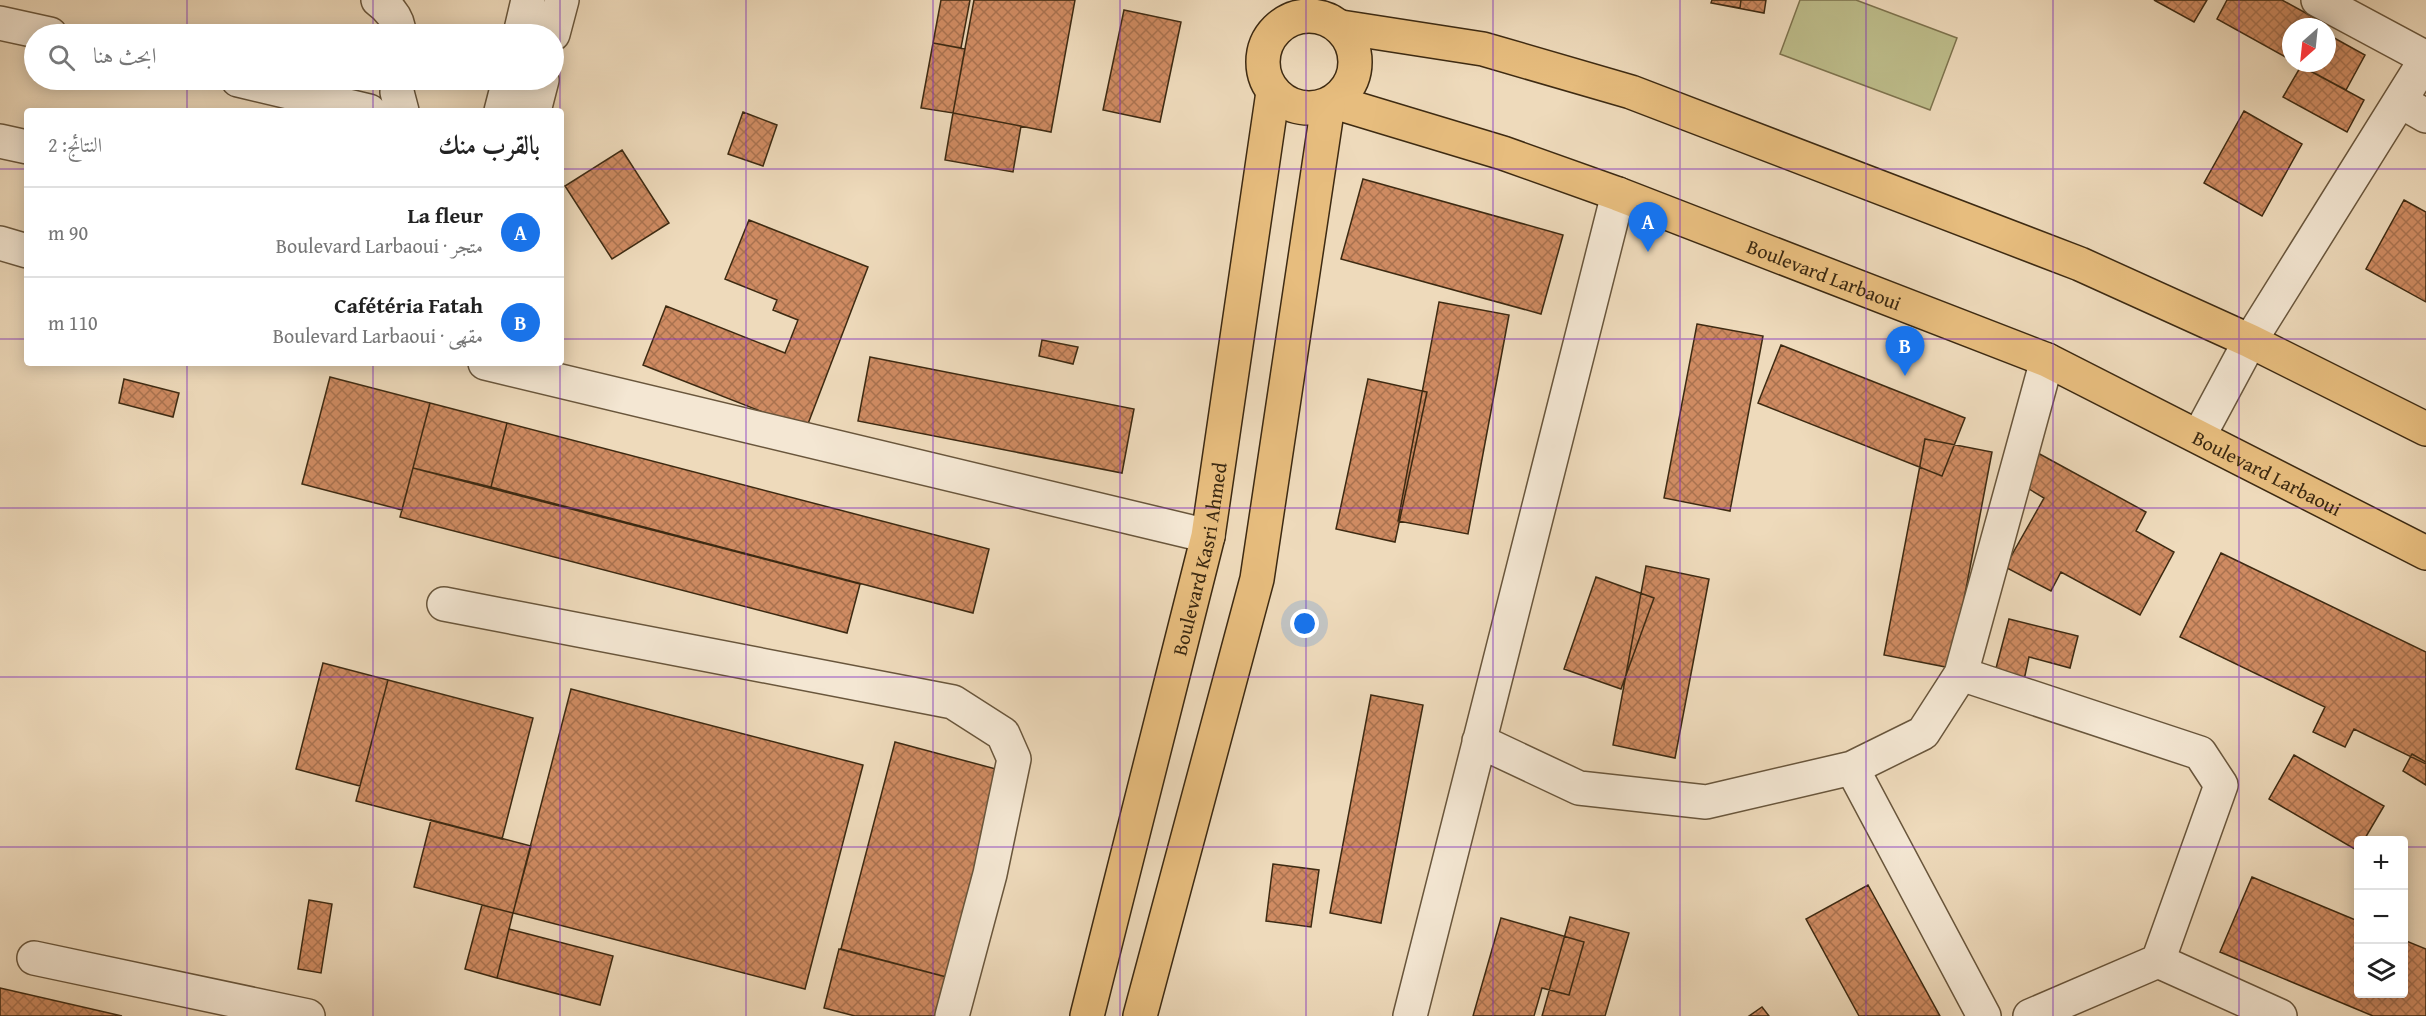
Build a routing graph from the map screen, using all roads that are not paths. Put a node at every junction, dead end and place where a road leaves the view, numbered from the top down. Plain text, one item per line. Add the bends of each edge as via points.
1 (378, 0) edge
2 (528, 0) edge
3 (562, 0) edge
4 (1276, 0) edge
5 (2318, 0) edge
6 (1336, 16) edge
7 (0, 22) edge
8 (397, 24) edge
9 (522, 24) edge
10 (556, 24) edge
11 (24, 28) edge
12 (1274, 32) junction
13 (2426, 59) edge
14 (280, 90) edge
15 (398, 90) edge
16 (506, 90) edge
17 (539, 90) edge
18 (1273, 92) junction
19 (1331, 103) junction
20 (356, 108) edge
21 (401, 108) edge
22 (502, 108) edge
23 (535, 108) edge
24 (2413, 109) edge
25 (0, 141) edge
26 (24, 146) edge
27 (1618, 194) junction
28 (0, 243) edge
29 (24, 250) edge
30 (2250, 341) junction
31 (2048, 360) junction
32 (498, 366) edge
33 (2426, 429) edge
34 (2199, 436) junction
35 (1208, 536) junction
36 (2426, 553) edge
37 (444, 604) dead end
38 (1961, 674) junction
39 (1479, 741) junction
40 (1852, 768) junction
41 (34, 958) dead end
42 (2158, 961) junction
43 (308, 1016) edge
44 (952, 1016) edge
45 (1087, 1016) edge
46 (1140, 1016) edge
47 (1410, 1016) edge
48 (1984, 1016) edge
49 (2030, 1016) edge
50 (2280, 1016) edge

1 - 8 street via 390,9
2 - 9 street
3 - 10 street
4 - 12 main road
5 - 13 street
6 - 12 main road via 1301,16
6 - 19 main road via 1353,47 1356,63 1345,93
6 - 30 main road via 1483,49 1631,92 2080,264
7 - 11 street
12 - 18 main road via 1265,46 1262,62
13 - 24 street
14 - 20 street
15 - 21 street
16 - 22 street
17 - 23 street
18 - 19 main road via 1300,109 1317,109
18 - 35 main road, Boulevard Kasri Ahmed
19 - 27 main road, Boulevard Larbaoui via 1503,153
19 - 46 main road via 1257,579
24 - 30 street
25 - 26 street
27 - 31 main road, Boulevard Larbaoui
27 - 39 street
28 - 29 street
30 - 33 main road
30 - 34 street
31 - 34 main road, Boulevard Larbaoui
31 - 38 street
32 - 35 street
34 - 36 main road, Boulevard Larbaoui
35 - 45 main road, Boulevard Kasri Ahmed
37 - 44 street via 953,702 1003,735 1014,759 990,874
38 - 40 street via 1923,733
38 - 42 street via 2200,753 2221,785
39 - 40 street via 1579,788 1706,802
39 - 47 street
40 - 48 street
41 - 43 street
42 - 49 street
42 - 50 street

